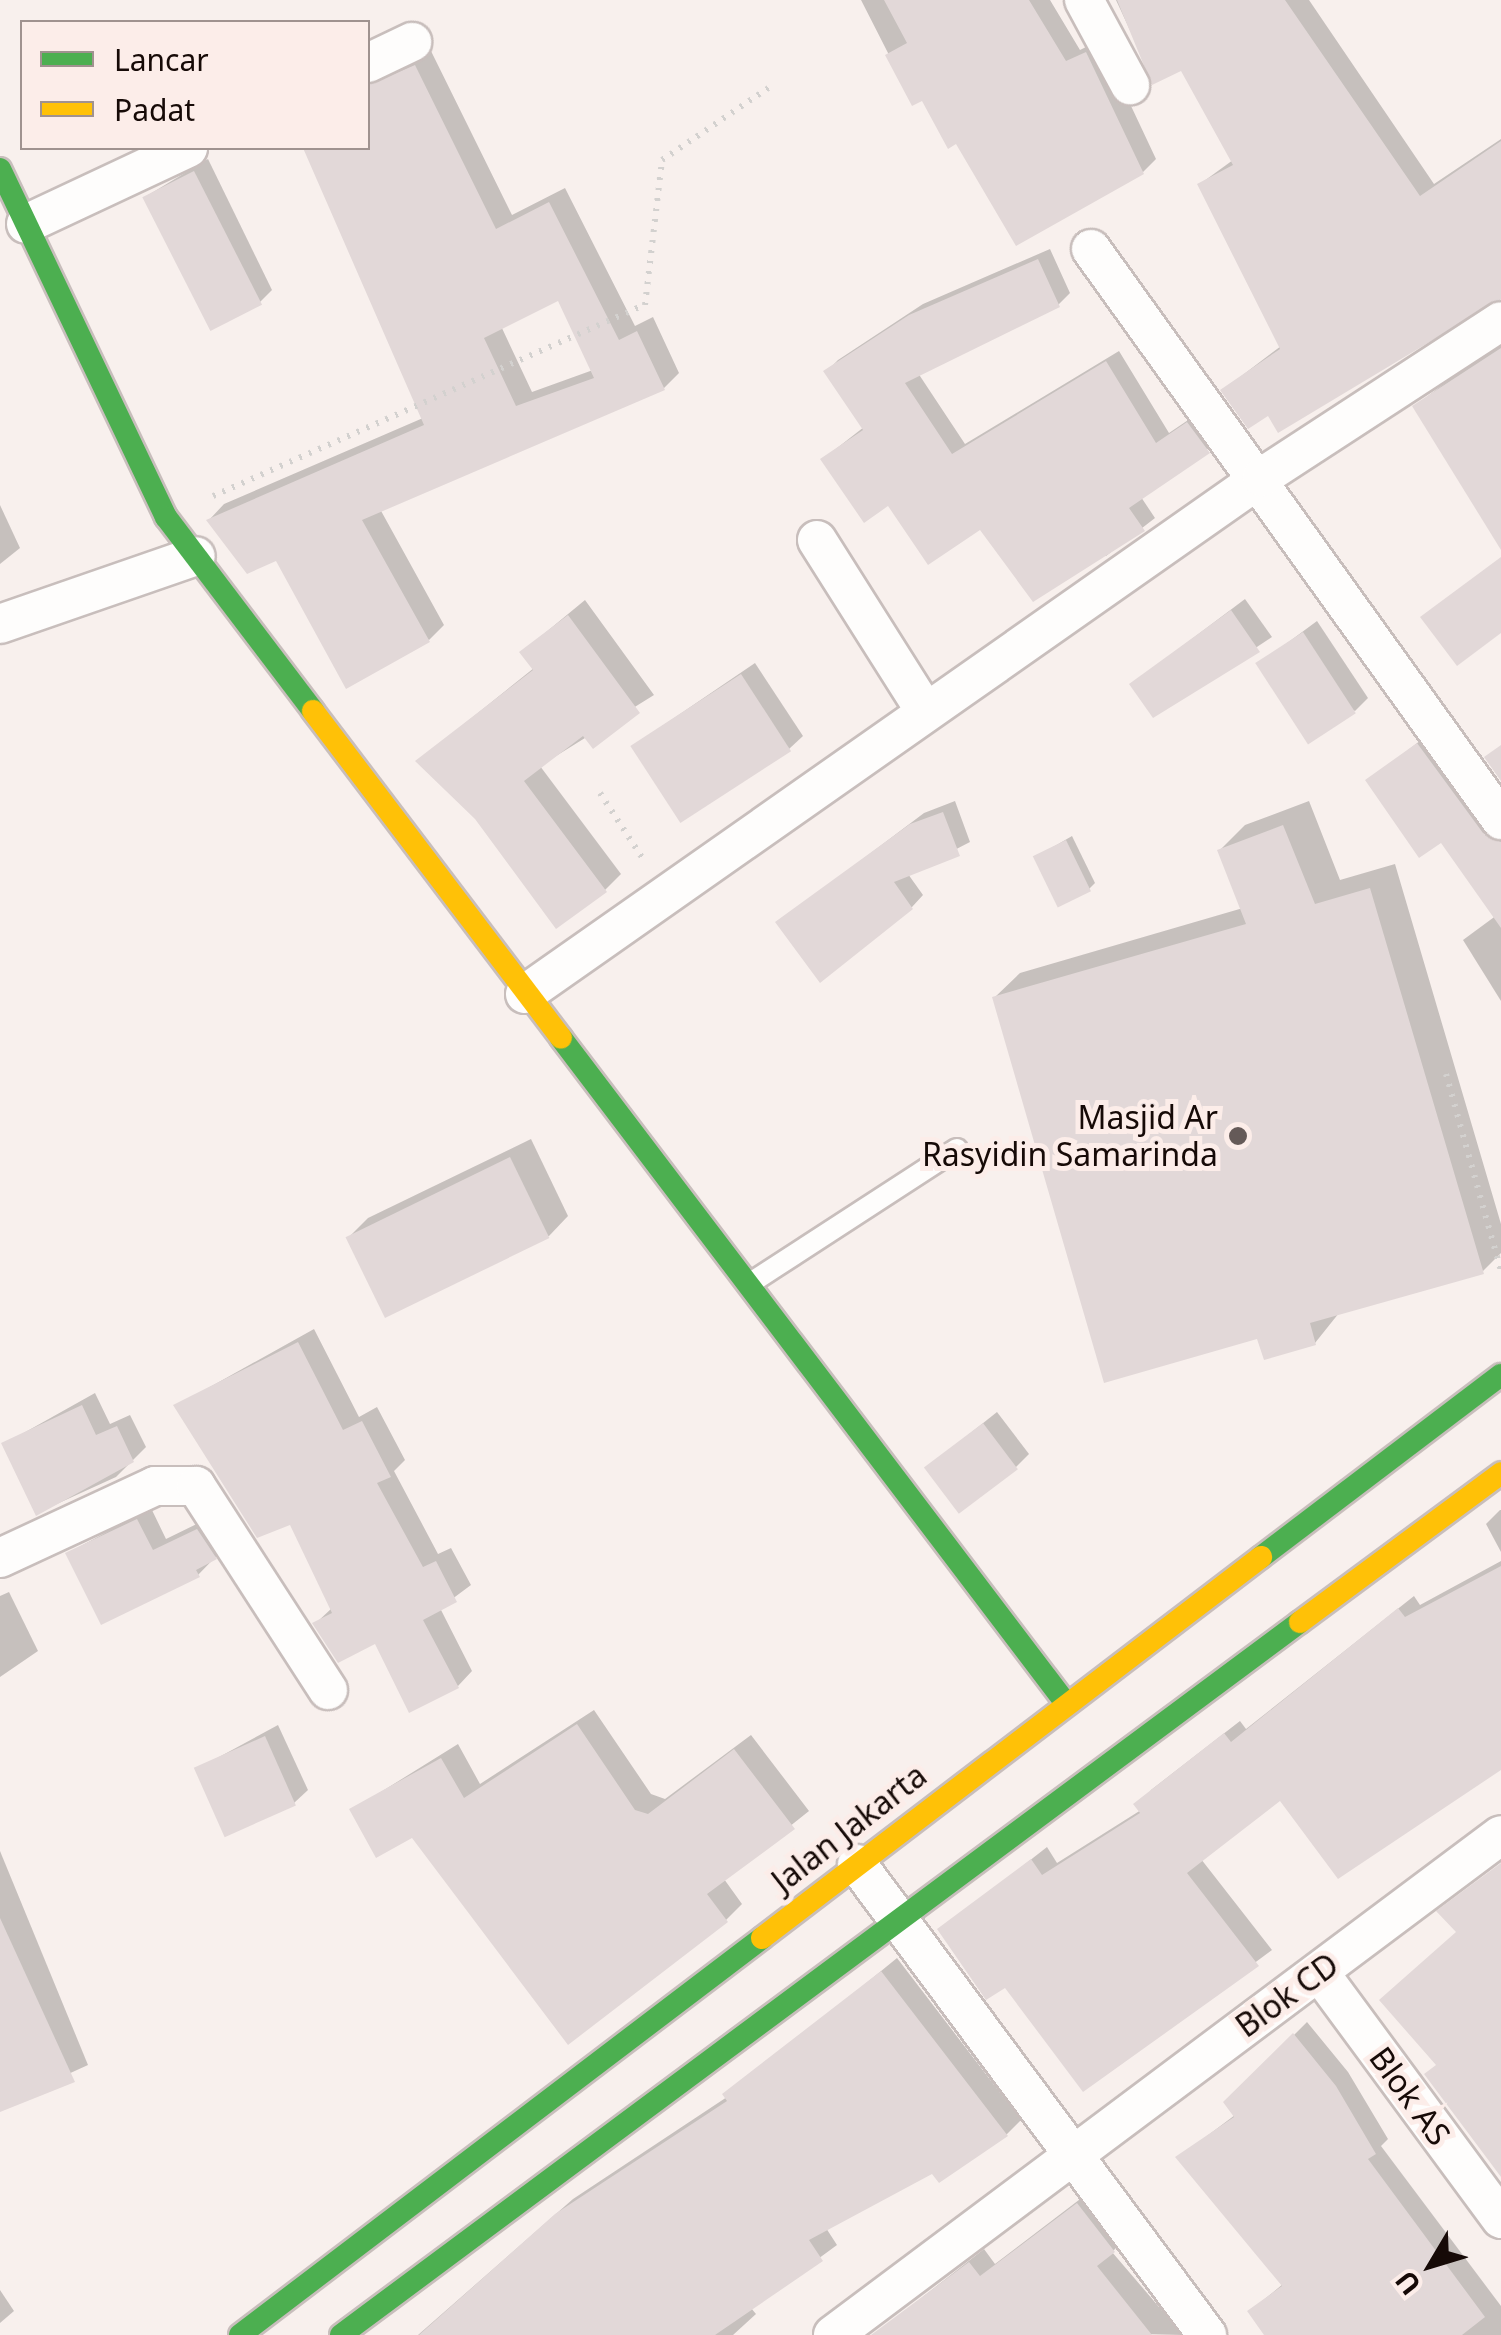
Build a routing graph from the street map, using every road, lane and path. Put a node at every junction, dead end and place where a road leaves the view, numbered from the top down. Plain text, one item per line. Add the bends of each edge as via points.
1 (1084, 0) edge
2 (412, 42) dead end
3 (370, 62) edge
4 (1130, 85) dead end
5 (770, 88) dead end
6 (184, 150) edge
7 (0, 170) edge
8 (26, 224) junction
9 (1090, 250) dead end
10 (1501, 321) edge
11 (1262, 476) junction
12 (166, 517) junction
13 (817, 540) dead end
14 (196, 556) junction
15 (0, 624) edge
16 (924, 710) junction
17 (600, 793) dead end
18 (1501, 820) edge
19 (667, 894) junction
20 (525, 994) junction
21 (1446, 1074) dead end
22 (957, 1149) dead end
23 (1501, 1271) edge
24 (747, 1286) junction
25 (1501, 1375) edge
26 (1501, 1473) edge
27 (0, 1558) edge
28 (328, 1690) dead end
29 (1064, 1702) junction
30 (1501, 1835) edge
31 (857, 1864) junction
32 (898, 1921) junction
33 (1320, 1972) junction
34 (1074, 2156) junction
35 (1501, 2220) edge
36 (850, 2330) edge
37 (240, 2335) edge
38 (341, 2335) edge
39 (1207, 2335) edge

1 - 4 street
2 - 3 street
5 - 12 path via 662,160 645,304
6 - 8 street
7 - 8 main road
8 - 12 main road
9 - 11 street
10 - 11 street
11 - 16 street
11 - 18 street
12 - 14 main road
13 - 16 street
14 - 15 street
14 - 20 main road
16 - 19 street
17 - 19 path
19 - 20 street
20 - 24 main road
21 - 23 path
22 - 24 lane
24 - 29 main road
25 - 29 main road, Jalan Jakarta
26 - 32 main road
27 - 28 street via 154,1486 196,1486
29 - 31 main road, Jalan Jakarta
30 - 33 street, Blok CD
31 - 32 street
31 - 37 main road, Jalan Jakarta
32 - 34 street
32 - 38 main road
33 - 34 street, Blok CD
33 - 35 street, Blok AS
34 - 36 street, Blok CD
34 - 39 street

